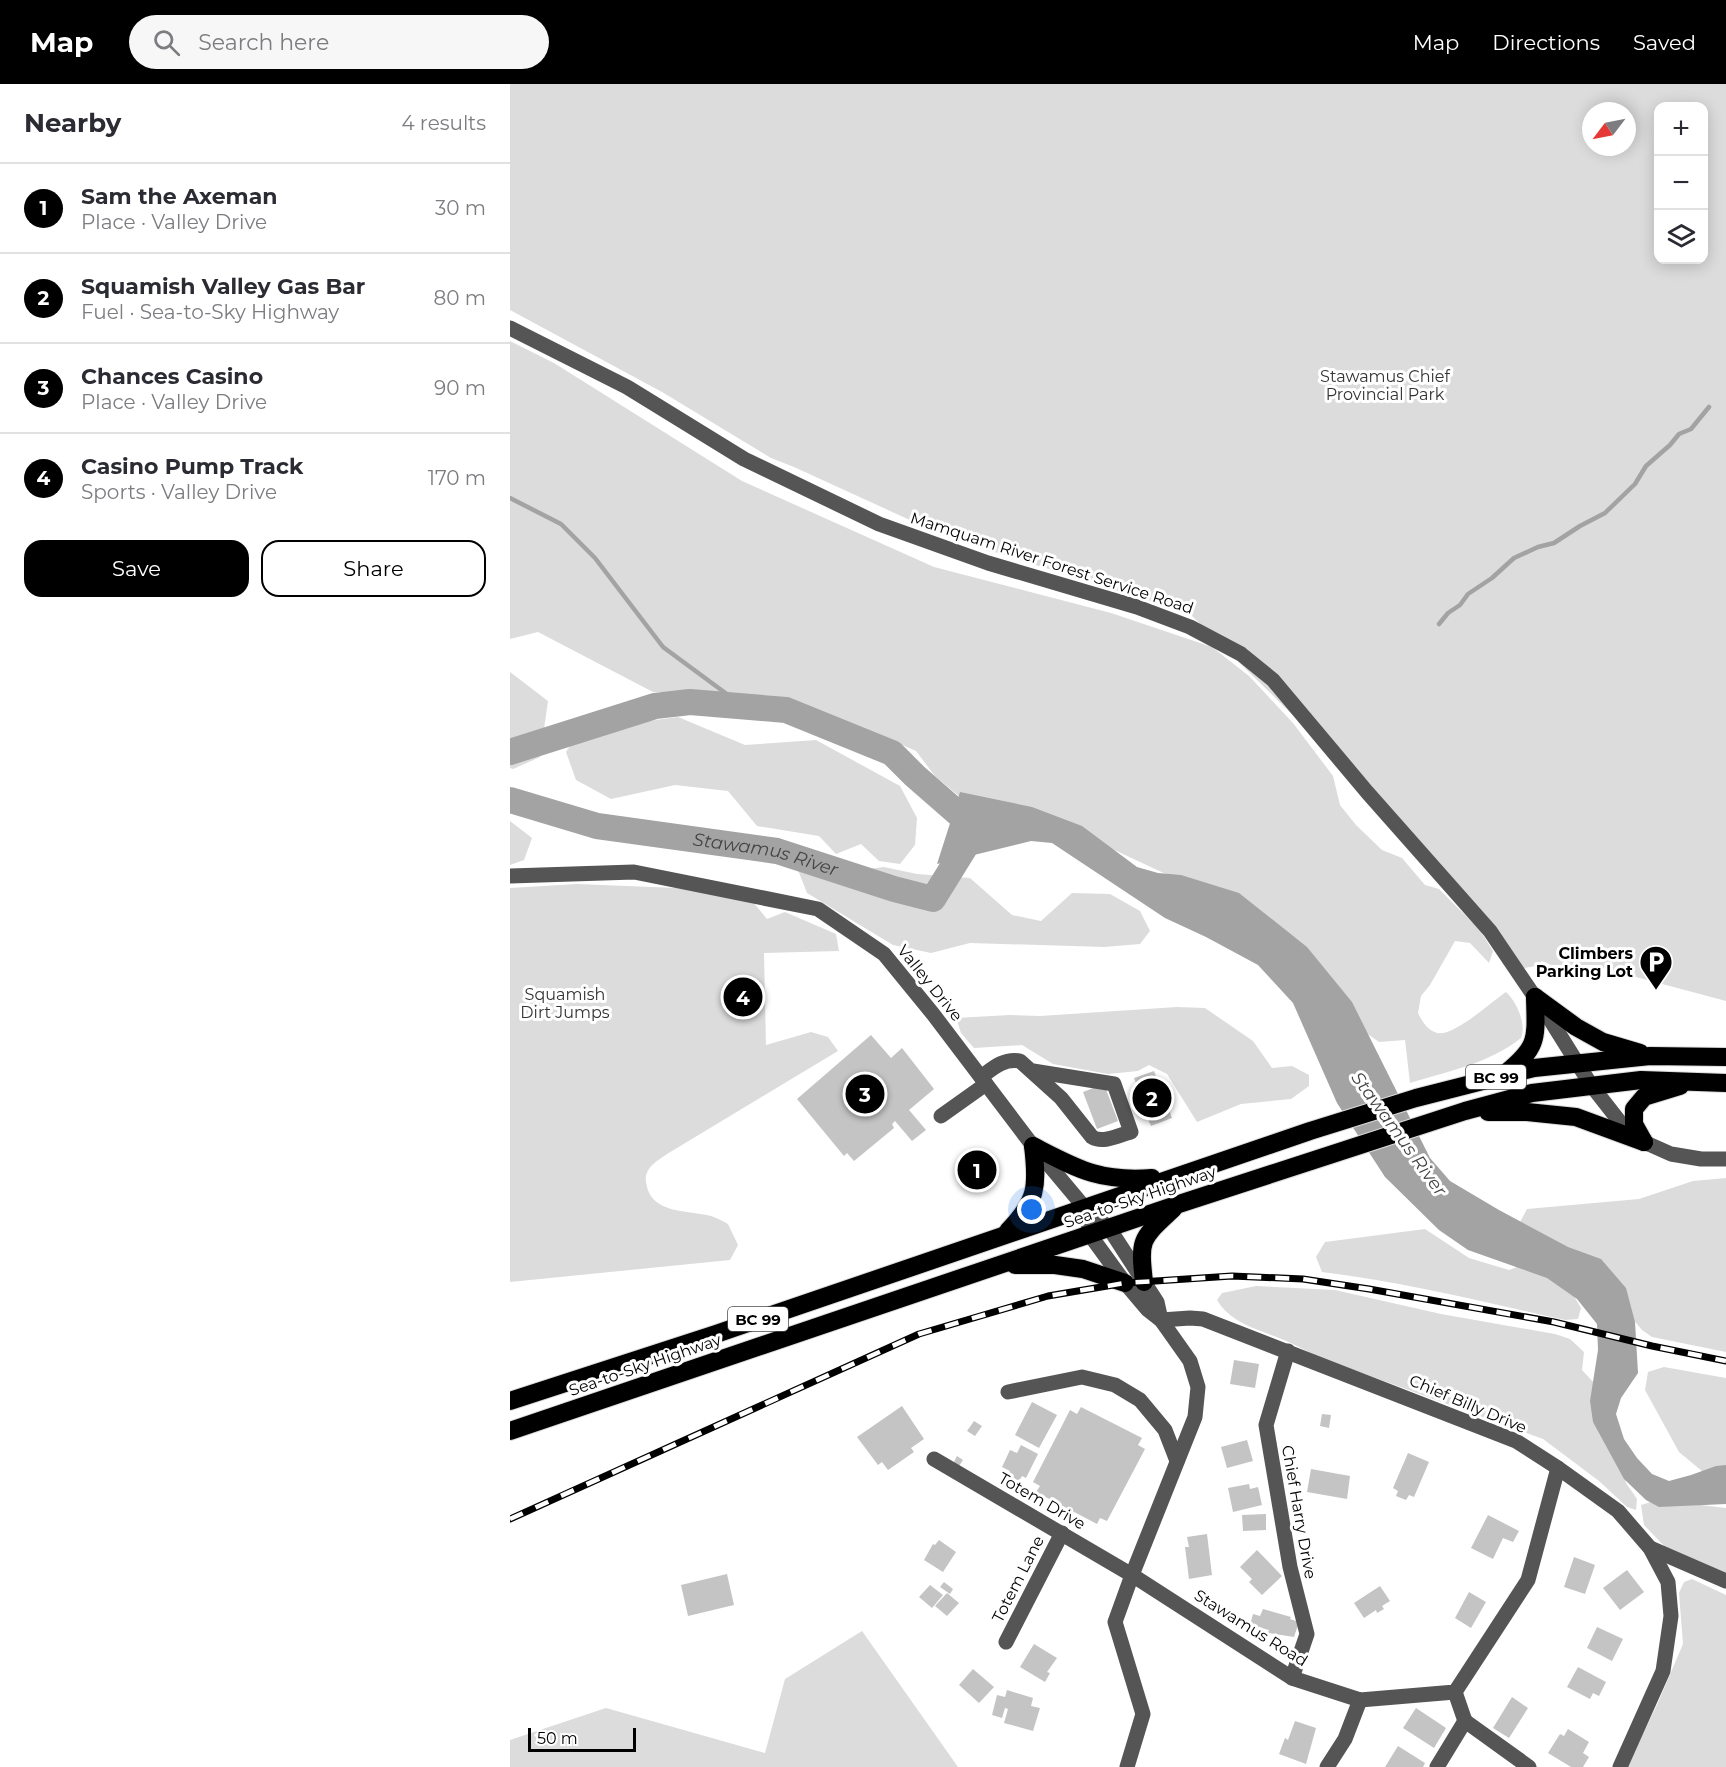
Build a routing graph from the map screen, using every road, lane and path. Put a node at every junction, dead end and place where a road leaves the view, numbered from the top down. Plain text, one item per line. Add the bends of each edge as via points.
1 (510, 328) edge
2 (510, 876) edge
3 (1534, 997) junction
4 (1650, 1056) junction
5 (1726, 1057) edge
6 (1576, 1063) junction
7 (1033, 1071) junction
8 (1503, 1075) junction
9 (983, 1080) junction
10 (1694, 1082) junction
11 (1726, 1083) edge
12 (1591, 1085) junction
13 (1465, 1112) junction
14 (941, 1116) dead end
15 (1644, 1142) junction
16 (1033, 1146) junction
17 (1726, 1159) edge
18 (1180, 1175) junction
19 (1179, 1204) junction
20 (1085, 1208) junction
21 (1109, 1228) junction
22 (1004, 1235) junction
23 (1090, 1235) junction
24 (998, 1266) junction
25 (1144, 1282) junction
26 (1125, 1283) junction
27 (1161, 1320) junction
28 (1288, 1351) junction
29 (1008, 1392) dead end
30 (510, 1401) edge
31 (510, 1431) edge
32 (934, 1459) dead end
33 (1177, 1461) junction
34 (1558, 1468) junction
35 (1062, 1533) junction
36 (1650, 1548) junction
37 (1132, 1575) junction
38 (1726, 1581) edge
39 (1006, 1642) dead end
40 (1292, 1678) junction
41 (1455, 1692) junction
42 (1360, 1700) junction
43 (1465, 1721) junction
44 (1127, 1767) edge
45 (1327, 1767) edge
46 (1437, 1767) edge
47 (1529, 1767) edge
48 (1620, 1767) edge

1 - 3 street, Mamquam River Forest Service Road via 627,387 744,459 879,524 1190,627 1241,654 1273,680 1490,931
2 - 9 street, Valley Drive via 634,872 818,909 884,954
3 - 4 highway via 1603,1042
3 - 6 street, Mamquam River Forest Service Road
3 - 8 highway via 1533,1044
4 - 5 highway, Sea-to-Sky Highway / BC 99
4 - 6 highway, Sea-to-Sky Highway / BC 99
6 - 8 highway, Sea-to-Sky Highway / BC 99
6 - 12 street, Mamquam River Forest Service Road
7 - 7 street via 1092,1137 1105,1140 1131,1132 1114,1084
7 - 9 street via 1011,1059
8 - 18 highway, Sea-to-Sky Highway / BC 99 via 1416,1098
9 - 14 street
9 - 16 street, Valley Drive
10 - 11 highway, Sea-to-Sky Highway / BC 99
10 - 12 highway, Sea-to-Sky Highway / BC 99 via 1641,1080
10 - 15 highway via 1644,1097 1634,1109 1634,1124
12 - 13 highway, Sea-to-Sky Highway / BC 99 via 1532,1093
12 - 15 street, Mamquam River Forest Service Road via 1627,1131
13 - 15 highway via 1576,1117
13 - 19 highway, Sea-to-Sky Highway / BC 99
15 - 17 street, Mamquam River Forest Service Road via 1671,1154
16 - 18 highway via 1101,1177 1130,1180
16 - 20 street, Valley Drive
16 - 22 highway via 1033,1198
18 - 20 highway, Sea-to-Sky Highway / BC 99
19 - 21 highway, Sea-to-Sky Highway / BC 99
19 - 25 highway via 1149,1232 1140,1249
20 - 21 street
20 - 22 highway, Sea-to-Sky Highway / BC 99
20 - 23 street, Valley Drive
21 - 23 highway, Sea-to-Sky Highway / BC 99
21 - 25 street
22 - 30 highway, Sea-to-Sky Highway / BC 99
23 - 24 highway, Sea-to-Sky Highway / BC 99
23 - 26 street
24 - 26 highway via 1055,1264
24 - 31 highway, Sea-to-Sky Highway / BC 99
25 - 27 street
26 - 27 street
27 - 28 street, Chief Billy Drive via 1203,1319
27 - 33 street via 1190,1361 1198,1386 1195,1417
28 - 34 street, Chief Billy Drive via 1516,1441
28 - 40 street, Chief Harry Drive via 1266,1425 1290,1567 1307,1634
29 - 33 street via 1082,1377 1115,1385 1140,1400 1165,1430
32 - 35 street, Totem Drive
33 - 37 street
34 - 36 street, Chief Billy Drive via 1618,1511
34 - 41 street via 1528,1580
35 - 37 street, Totem Drive
35 - 39 street, Totem Lane
36 - 38 street
36 - 48 street, Chief Billy Drive via 1668,1582 1671,1617 1663,1671
37 - 40 street, Stawamus Road
37 - 44 street via 1115,1622 1143,1714
40 - 42 street, Stawamus Road
41 - 42 street, Stawamus Road
41 - 43 street
42 - 45 street via 1345,1739
43 - 46 street
43 - 47 street

